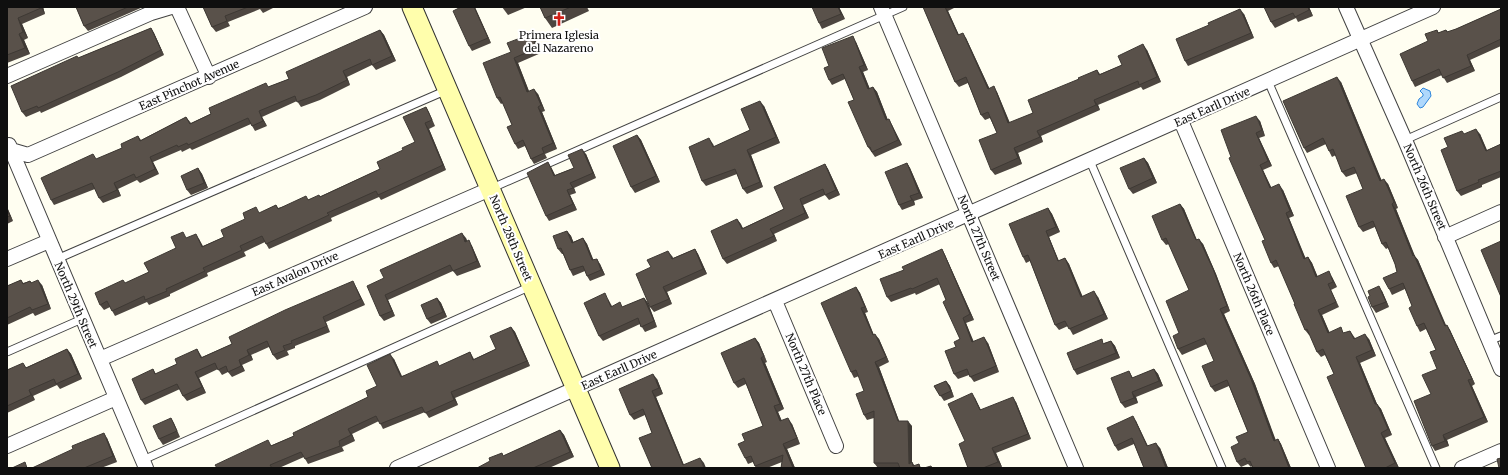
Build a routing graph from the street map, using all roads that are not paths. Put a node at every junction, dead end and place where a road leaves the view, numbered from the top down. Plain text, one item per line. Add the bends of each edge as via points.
1 (171, 7) edge
2 (177, 7) edge
3 (365, 7) edge
4 (412, 7) edge
5 (903, 7) edge
6 (1346, 7) edge
7 (1433, 7) edge
8 (883, 11) edge
9 (1360, 40) junction
10 (7, 76) edge
11 (208, 77) junction
12 (1268, 81) junction
13 (447, 90) junction
14 (1501, 97) edge
15 (1181, 121) junction
16 (1405, 140) junction
17 (8, 148) edge
18 (1090, 161) junction
19 (490, 189) junction
20 (1501, 212) edge
21 (969, 215) junction
22 (1445, 237) junction
23 (49, 241) junction
24 (7, 259) edge
25 (57, 259) junction
26 (532, 286) junction
27 (775, 302) junction
28 (82, 319) junction
29 (1495, 338) edge
30 (7, 352) edge
31 (100, 360) junction
32 (1501, 369) edge
33 (576, 389) junction
34 (116, 398) junction
35 (7, 446) edge
36 (836, 446) dead end
37 (1501, 451) edge
38 (144, 464) edge
39 (397, 468) edge
40 (610, 468) edge
41 (1076, 468) edge
42 (1222, 468) edge
43 (1328, 468) edge
44 (1436, 468) edge
45 (1462, 468) edge

1 - 10 street via 151,13
2 - 11 street
3 - 11 street, East Pinchot Avenue
4 - 13 street, North 28th Street
5 - 8 lane
6 - 9 street, North 26th Street
7 - 9 street, East Earll Drive
8 - 19 lane
8 - 21 street, North 27th Street
9 - 12 street, East Earll Drive
9 - 16 street, North 26th Street
11 - 17 street, East Pinchot Avenue via 28,155
12 - 15 street, East Earll Drive
12 - 44 lane
13 - 19 street, North 28th Street
13 - 25 lane
14 - 16 lane
15 - 18 street, East Earll Drive
15 - 43 street, North 26th Place
16 - 22 street, North 26th Street
17 - 23 street, North 29th Street
18 - 21 street, East Earll Drive
18 - 42 lane
19 - 26 street, North 28th Street
19 - 31 street, East Avalon Drive
20 - 22 street
21 - 27 street, East Earll Drive
21 - 41 street, North 27th Street
22 - 29 street, North 26th Street
23 - 24 street
23 - 25 street, North 29th Street
25 - 28 street, North 29th Street
26 - 33 street, North 28th Street
26 - 38 lane
27 - 33 street, East Earll Drive
27 - 36 street, North 27th Place
28 - 30 lane
28 - 31 street, North 29th Street
29 - 32 street, North 26th Street
31 - 34 street, North 29th Street
33 - 39 street, East Earll Drive
33 - 40 street, North 28th Street
34 - 35 street
34 - 38 street, North 29th Street
37 - 45 street

